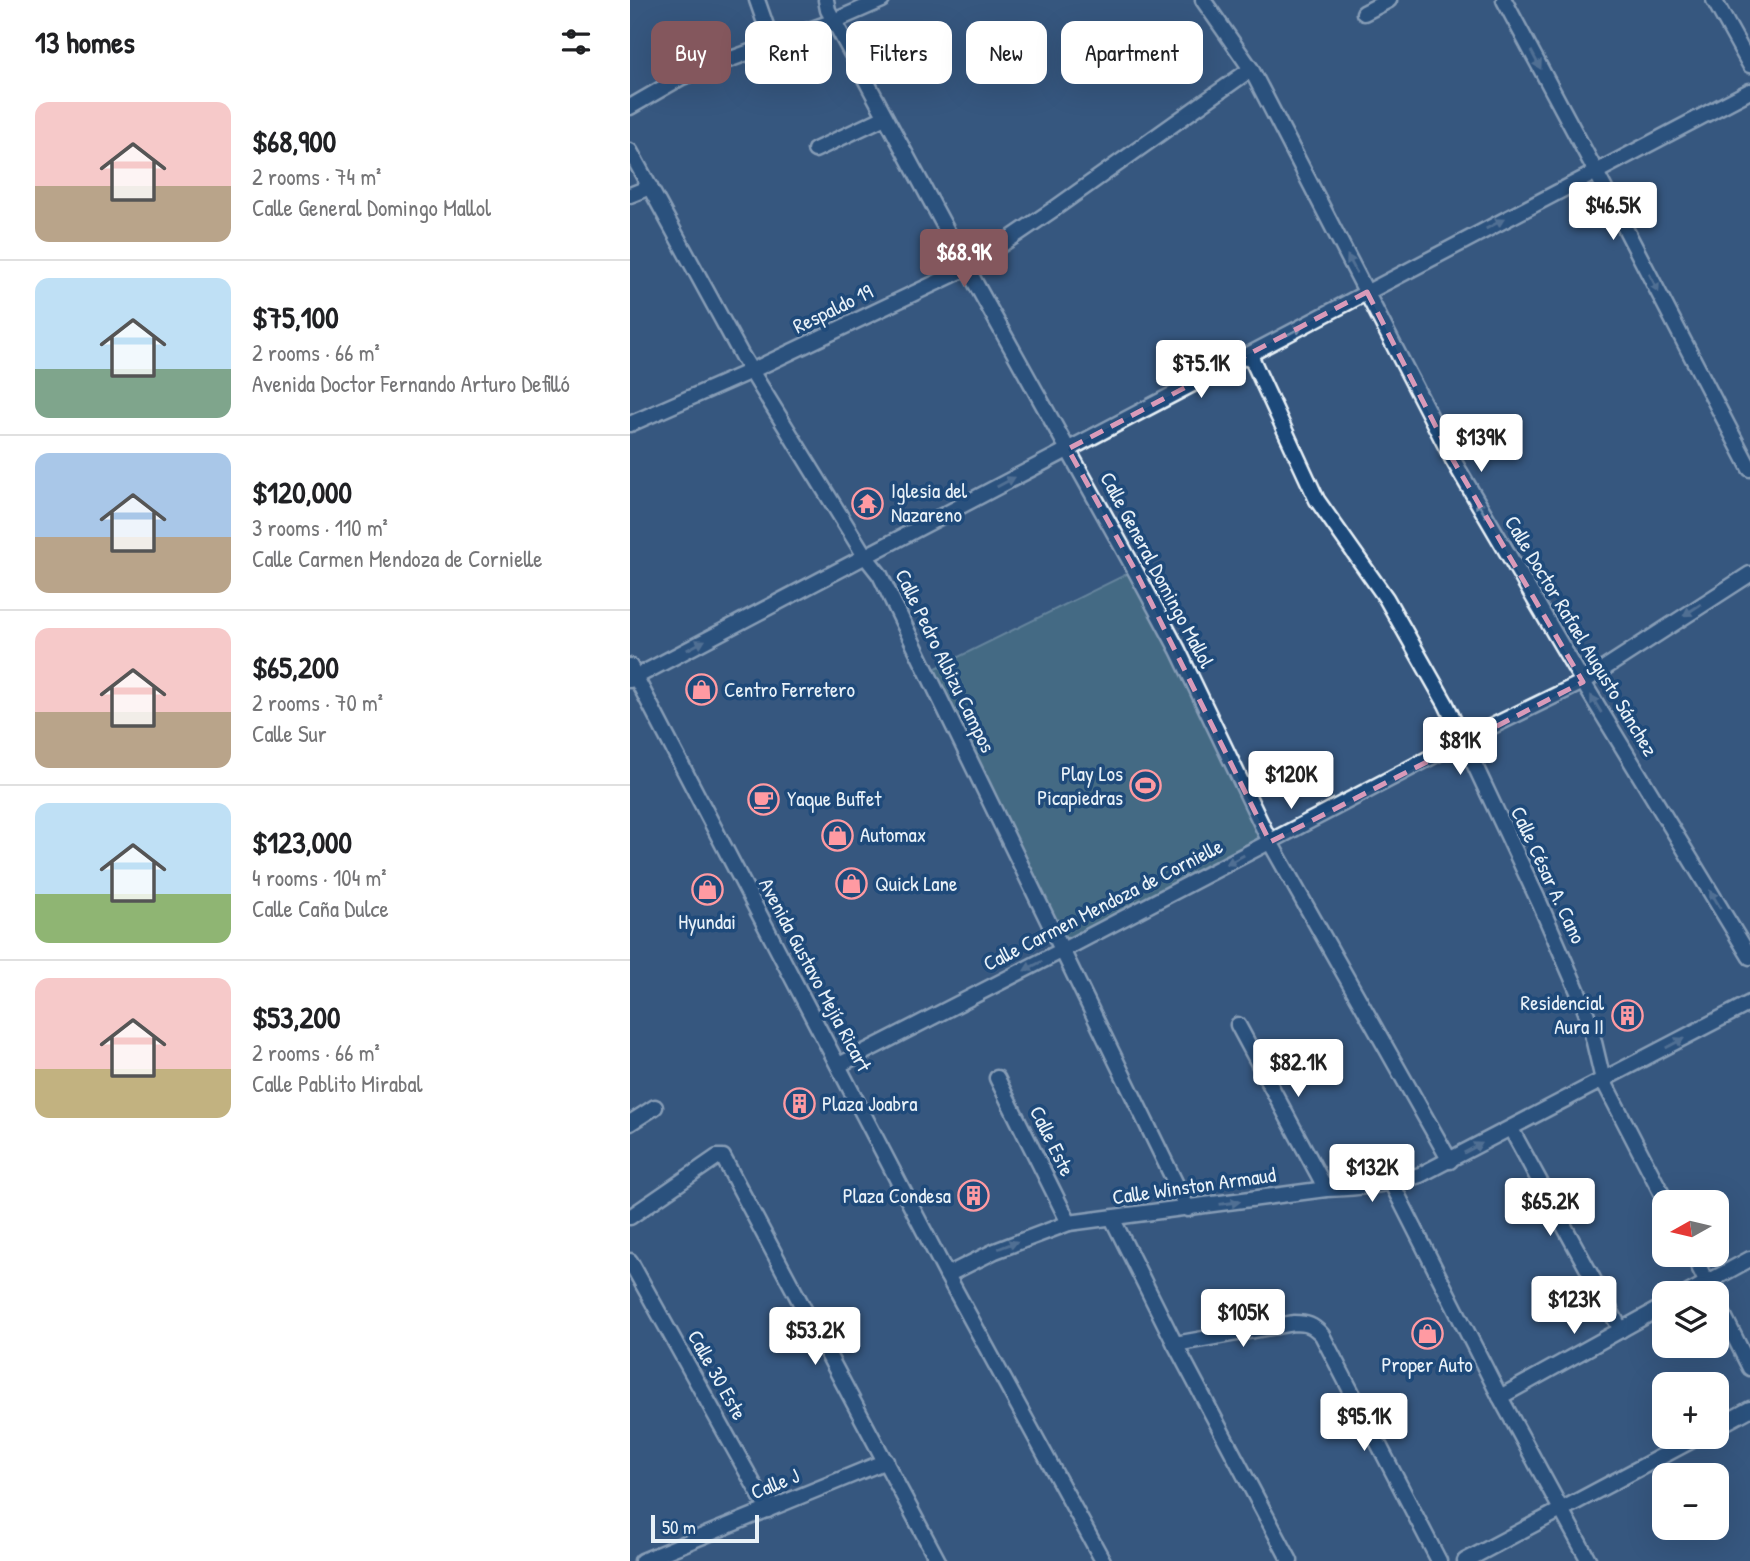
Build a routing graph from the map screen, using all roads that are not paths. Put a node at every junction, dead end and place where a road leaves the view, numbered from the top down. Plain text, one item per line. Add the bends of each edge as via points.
1 (757, 0) edge
2 (826, 0) edge
3 (882, 0) edge
4 (1203, 0) edge
5 (1389, 0) edge
6 (1714, 0) edge
7 (1508, 1) edge
8 (1364, 13) dead end
9 (764, 21) edge
10 (834, 21) junction
11 (745, 53) edge
12 (1750, 65) edge
13 (1251, 69) junction
14 (1750, 90) edge
15 (630, 107) edge
16 (886, 117) junction
17 (816, 150) dead end
18 (630, 151) edge
19 (1595, 170) junction
20 (650, 187) junction
21 (630, 195) edge
22 (967, 268) junction
23 (1367, 292) junction
24 (1250, 355) junction
25 (751, 371) junction
26 (630, 424) edge
27 (1068, 449) junction
28 (1750, 469) edge
29 (865, 556) junction
30 (1750, 574) edge
31 (632, 674) edge
32 (1583, 682) junction
33 (1462, 741) junction
34 (1270, 842) junction
35 (1061, 951) junction
36 (1750, 957) edge
37 (1750, 1003) edge
38 (1238, 1025) dead end
39 (839, 1065) junction
40 (997, 1078) dead end
41 (1603, 1080) junction
42 (655, 1107) dead end
43 (630, 1123) edge
44 (1511, 1129) junction
45 (1450, 1161) junction
46 (1392, 1184) junction
47 (1326, 1189) junction
48 (1659, 1190) edge
49 (1188, 1209) junction
50 (630, 1217) edge
51 (1112, 1218) junction
52 (1069, 1223) junction
53 (1750, 1259) edge
54 (630, 1261) edge
55 (947, 1275) junction
56 (1720, 1281) edge
57 (1652, 1313) edge
58 (1729, 1326) edge
59 (1621, 1330) junction
60 (1175, 1344) junction
61 (1750, 1368) edge
62 (1500, 1397) junction
63 (1750, 1409) edge
64 (1729, 1420) edge
65 (1675, 1449) edge
66 (886, 1461) junction
67 (768, 1510) junction
68 (1560, 1510) junction
69 (642, 1561) edge
70 (939, 1561) edge
71 (1103, 1561) edge
72 (1290, 1561) edge
73 (1439, 1561) edge
74 (1465, 1561) edge
75 (1589, 1561) edge

1 - 9 street
2 - 10 street, Calle General Domingo Mallol
3 - 10 street
4 - 13 street, Calle Doctor Rafael Augusto Sánchez
5 - 8 street
6 - 12 street
7 -> 19 street
10 - 16 street, Calle General Domingo Mallol
11 - 15 street via 682,77
13 - 22 street, Respaldo 19
23 -> 13 street, Calle Doctor Rafael Augusto Sánchez
14 - 19 street
16 - 17 street
16 - 22 street, Calle General Domingo Mallol
18 - 20 street, Calle Pedro Albizu Campos
23 -> 19 street
19 -> 28 street
20 - 21 street
20 - 25 street, Calle Pedro Albizu Campos
22 - 25 street, Respaldo 19
22 - 27 street, Calle General Domingo Mallol
24 -> 23 street
32 -> 23 street, Calle Doctor Rafael Augusto Sánchez via 1453,460
24 - 27 street
24 - 33 street, Calle César A. Cano via 1312,491 1386,598
25 - 26 street, Respaldo 19
25 - 29 street, Calle Pedro Albizu Campos
29 -> 27 street
27 - 34 street, Calle General Domingo Mallol via 1178,650
31 -> 29 street
29 - 35 street, Calle Pedro Albizu Campos via 880,575
30 -> 32 street, Calle Carmen Mendoza de Cornielle
31 - 39 street, Avenida Gustavo Mejía Ricart
32 - 33 street, Calle Carmen Mendoza de Cornielle
36 -> 32 street, Calle Doctor Rafael Augusto Sánchez
33 - 34 street, Calle Carmen Mendoza de Cornielle
33 - 41 street, Calle César A. Cano via 1582,1001
34 -> 35 street, Calle Carmen Mendoza de Cornielle
34 - 45 street, Calle General Domingo Mallol
35 -> 39 street, Calle Carmen Mendoza de Cornielle
35 - 49 street, Calle Pedro Albizu Campos
41 -> 37 street, Calle Winston Armaud
38 - 47 street
39 - 55 street, Avenida Gustavo Mejía Ricart
40 - 52 street, Calle Este
41 - 44 street, Calle Winston Armaud
41 - 48 street, Calle César A. Cano
42 - 43 street
45 -> 44 street, Calle Winston Armaud
44 - 59 street
45 - 46 street, Calle Winston Armaud
46 - 47 street, Calle Winston Armaud
46 - 62 street
49 -> 47 street, Calle Winston Armaud
49 - 51 street, Calle Winston Armaud
50 - 66 street via 723,1157
51 - 52 street, Calle Winston Armaud
51 - 60 street
55 -> 52 street, Calle Winston Armaud
53 - 56 street
54 - 67 street, Calle 30 Este
55 - 71 street, Avenida Gustavo Mejía Ricart
57 - 59 street
58 - 61 street
59 - 62 street
60 - 72 street
60 - 73 street via 1294,1323 1314,1326
62 - 68 street
63 - 64 street
65 - 68 street
66 - 67 street, Calle J
66 - 70 street
67 - 69 street, Calle J
68 - 74 street
68 - 75 street

